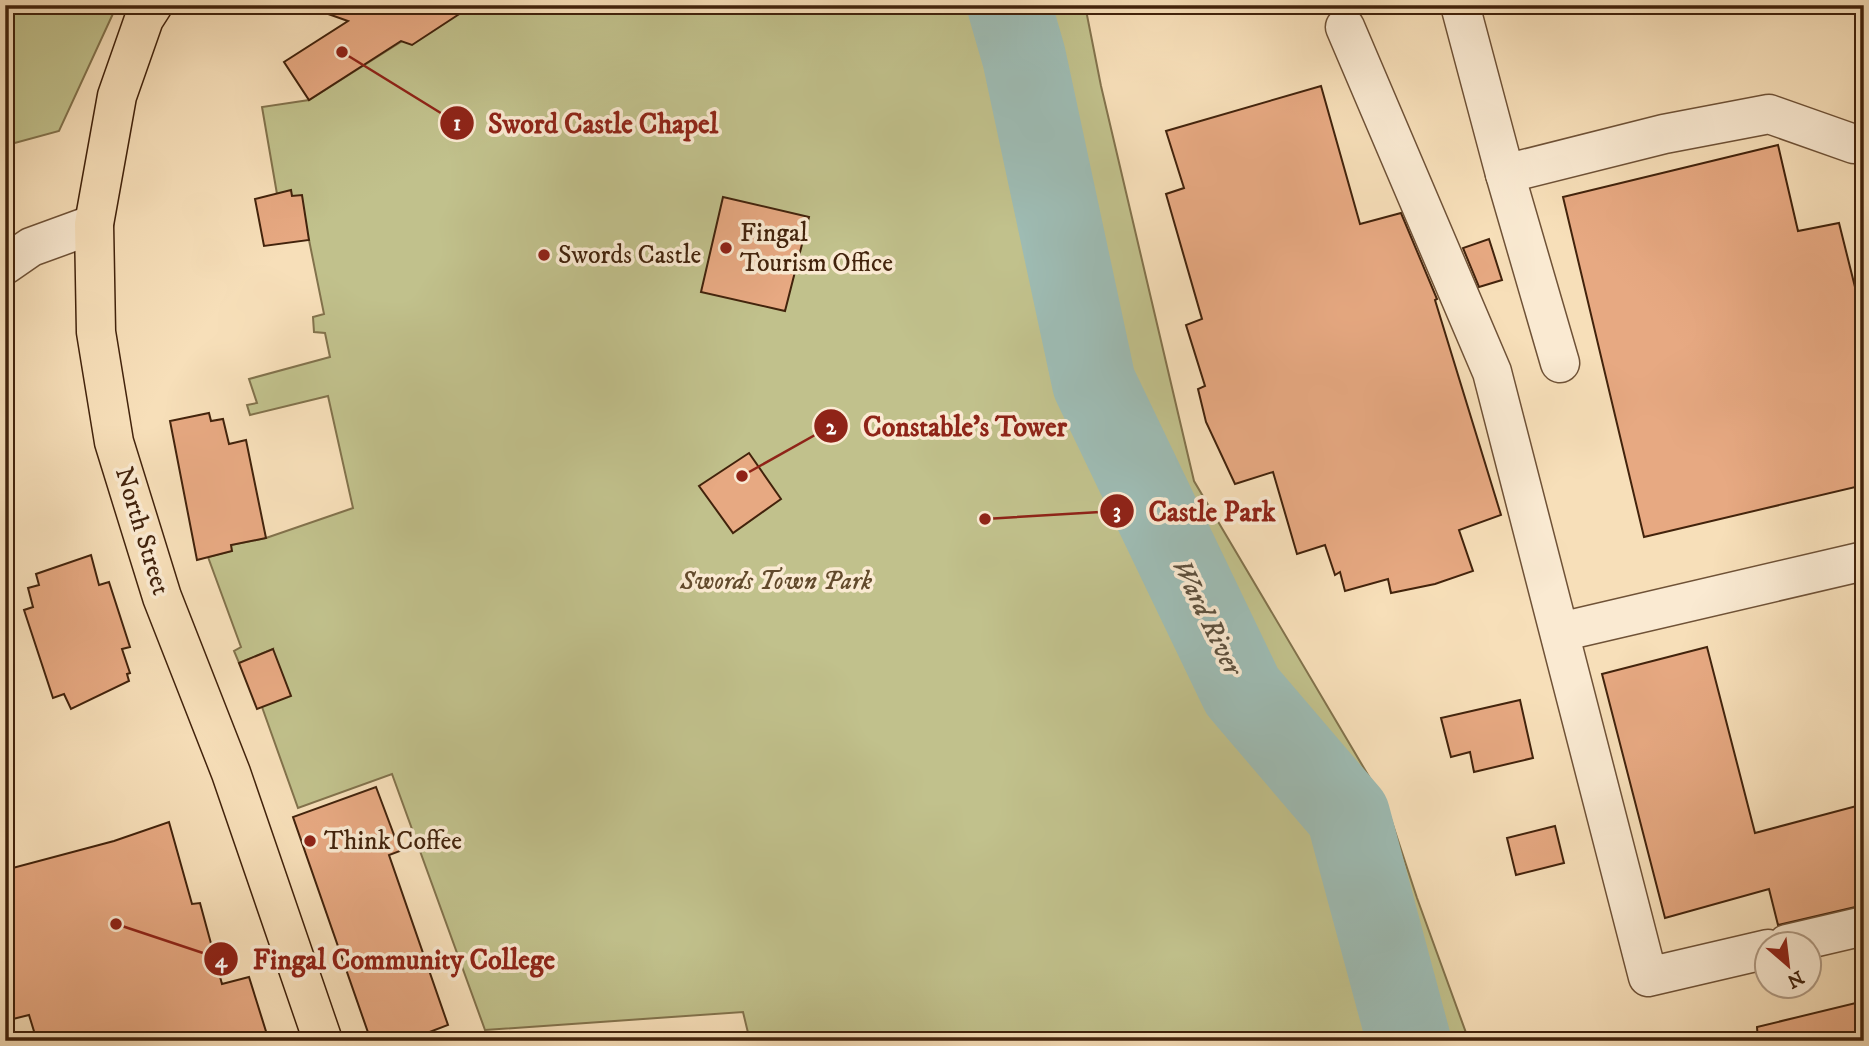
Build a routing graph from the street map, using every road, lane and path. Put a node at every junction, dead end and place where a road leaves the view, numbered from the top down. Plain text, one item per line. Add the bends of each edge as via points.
1 (153, 5) edge
2 (1460, 5) edge
3 (1345, 27) dead end
4 (1864, 141) edge
5 (1504, 174) junction
6 (94, 224) junction
7 (5, 265) edge
8 (1560, 363) dead end
9 (1864, 561) edge
10 (1560, 632) junction
11 (1864, 926) edge
12 (1824, 935) edge
13 (1754, 952) edge
14 (323, 1041) edge

1 - 6 main road, North Street via 117,96
2 - 5 street
3 - 10 street via 1492,372
4 - 5 street via 1854,144 1769,114 1664,134
5 - 8 street
6 - 7 street via 31,247
6 - 14 main road, North Street via 96,332 114,442 162,597 232,773
9 - 10 street
10 - 13 street via 1648,977
11 - 12 street

